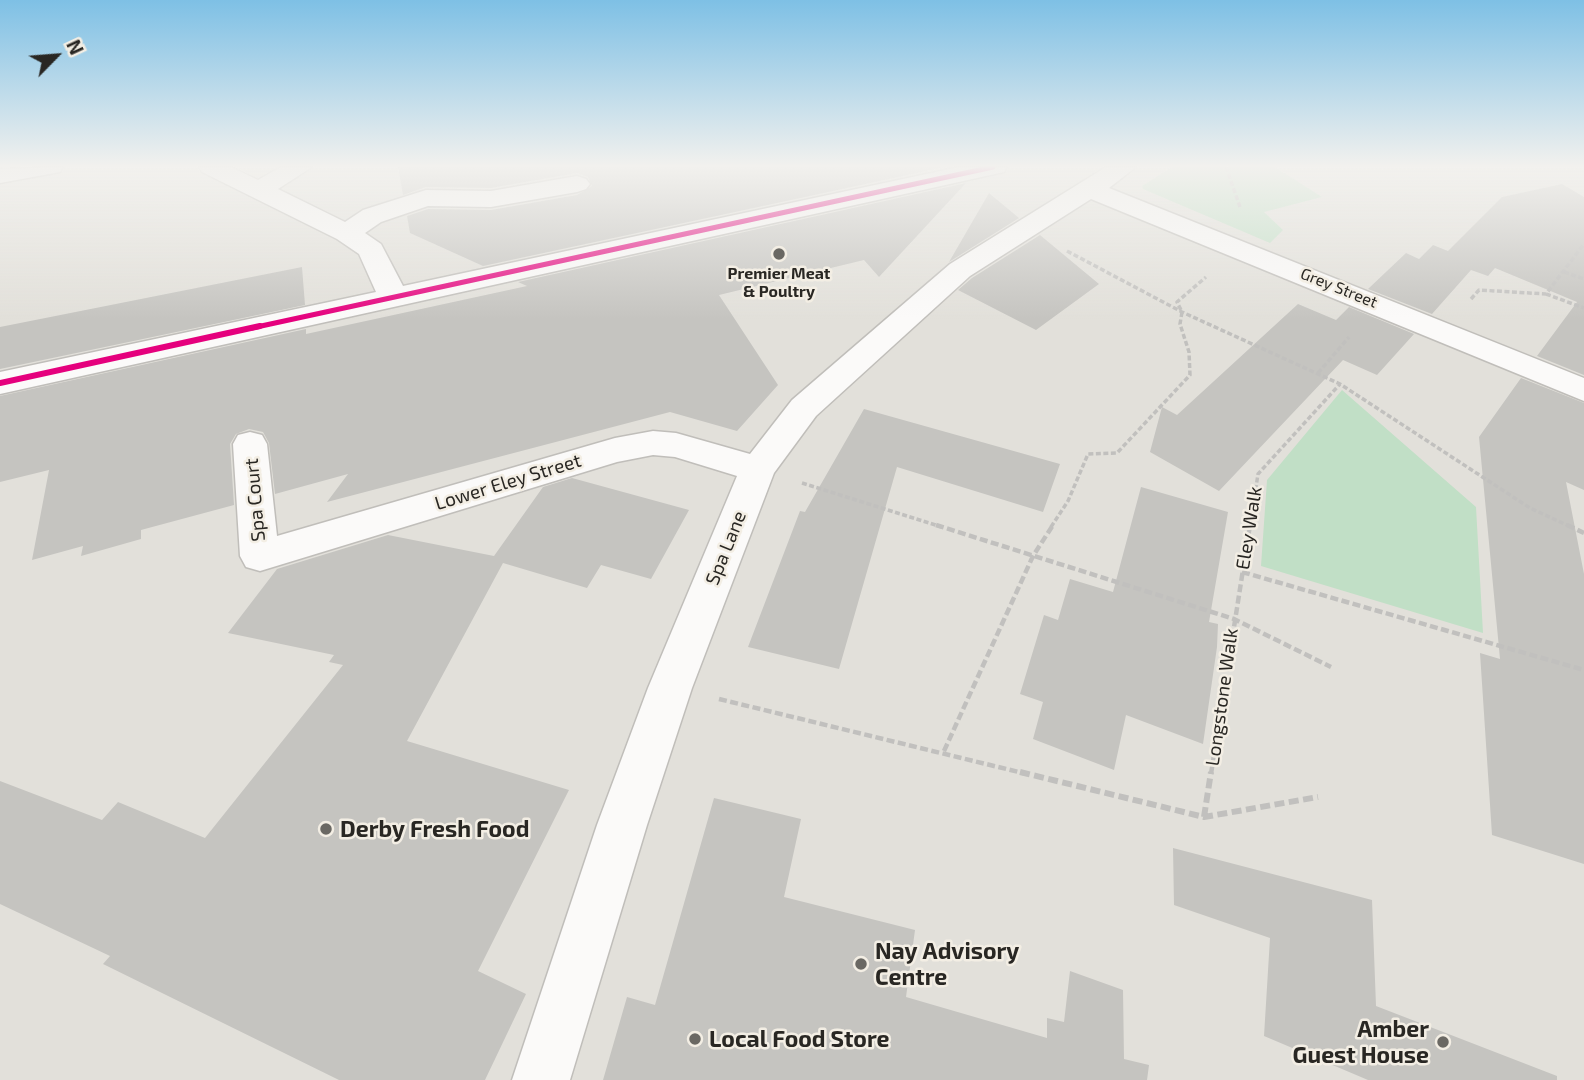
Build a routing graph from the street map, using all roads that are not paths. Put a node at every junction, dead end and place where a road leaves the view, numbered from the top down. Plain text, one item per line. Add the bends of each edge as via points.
1 (315, 217) edge
2 (370, 217) edge
3 (764, 217) edge
4 (1047, 217) edge
5 (1162, 217) edge
6 (348, 233) junction
7 (394, 298) junction
8 (0, 383) edge
9 (1584, 390) edge
10 (250, 444) dead end
11 (758, 469) junction
12 (260, 556) joint
13 (541, 1080) edge

1 - 6 street
2 - 6 street
3 - 7 street
4 - 11 street, Spa Lane via 960,270 815,399
5 - 9 street, Grey Street
6 - 7 street via 371,250
7 - 8 street
10 - 12 street, Spa Court
11 - 12 street, Lower Eley Street via 676,445 653,443 615,450
11 - 13 street, Spa Lane via 670,688

